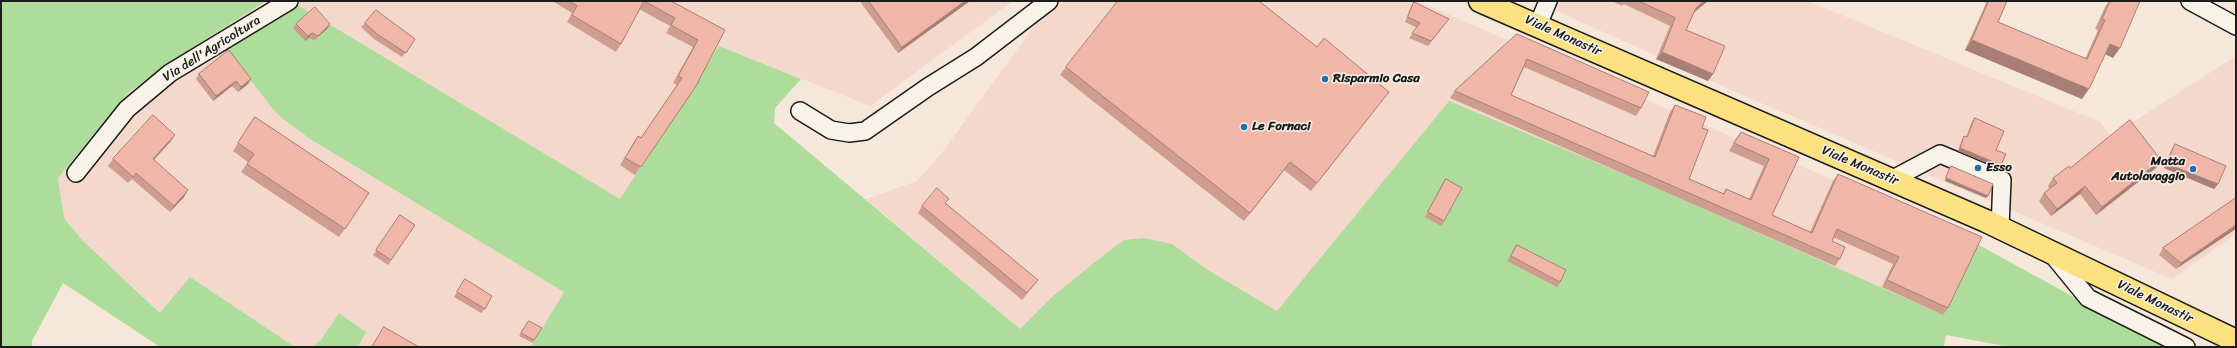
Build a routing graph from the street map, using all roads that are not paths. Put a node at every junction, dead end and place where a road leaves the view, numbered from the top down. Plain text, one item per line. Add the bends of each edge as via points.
1 (289, 1) edge
2 (1049, 1) edge
3 (1480, 1) edge
4 (1548, 1) edge
5 (2190, 1) edge
6 (1538, 25) junction
7 (2236, 26) edge
8 (800, 110) dead end
9 (76, 173) dead end
10 (1891, 180) junction
11 (2000, 227) junction
12 (2050, 251) junction
13 (2236, 341) edge
14 (2186, 347) edge

1 - 9 street, Via dell'Agricoltura via 170,73 127,110
2 - 8 street via 976,57 865,131 849,133 831,130
3 - 6 main road, Viale Monastir
4 - 6 street
5 - 7 street
6 - 10 main road, Viale Monastir
10 - 11 main road, Viale Monastir
10 - 11 street via 1940,154 2002,180
11 - 12 main road, Viale Monastir
12 - 13 main road, Viale Monastir
12 - 14 street via 2088,298

